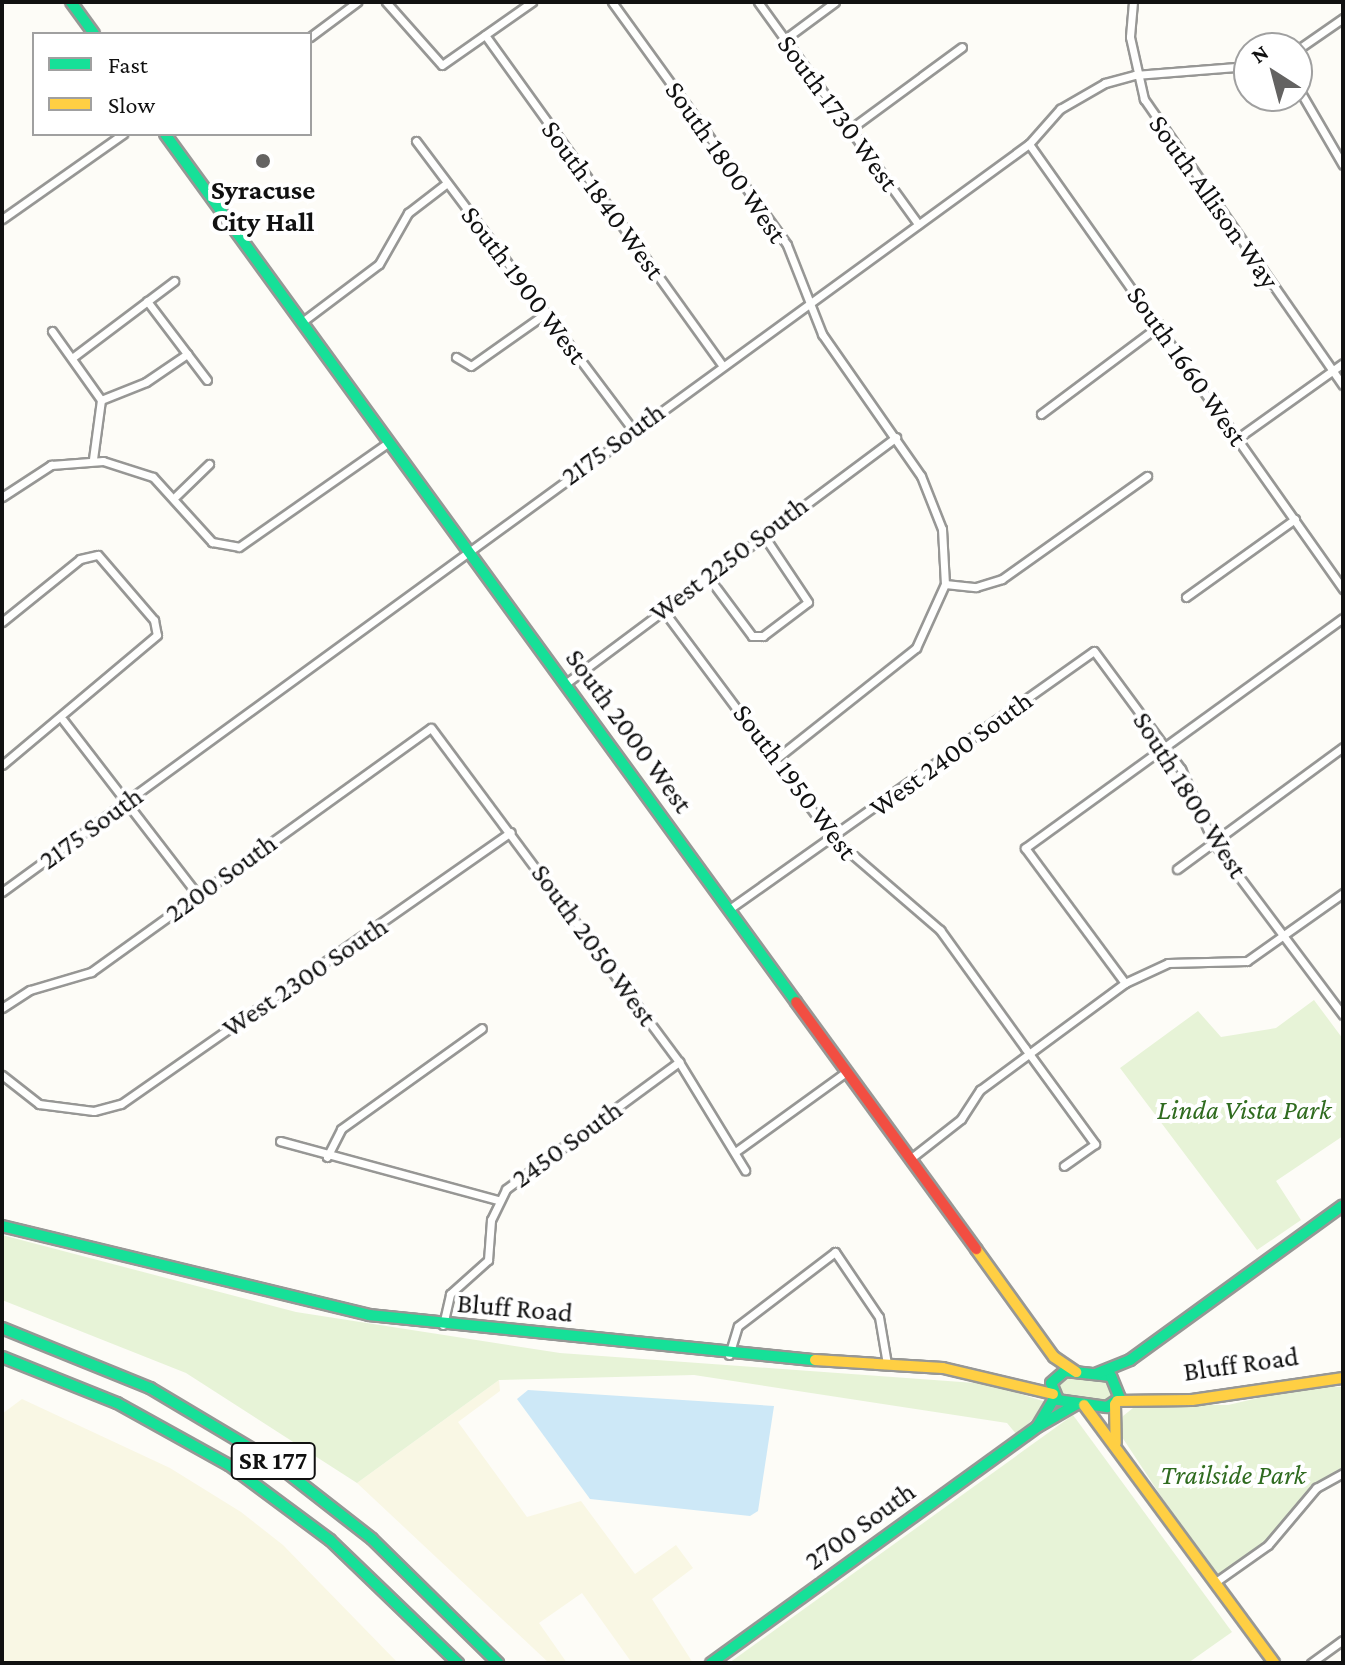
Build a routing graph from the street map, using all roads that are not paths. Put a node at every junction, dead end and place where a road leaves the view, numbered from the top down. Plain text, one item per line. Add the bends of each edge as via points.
1 (71, 2) edge
2 (357, 2) edge
3 (386, 2) edge
4 (532, 2) edge
5 (612, 2) edge
6 (758, 2) edge
7 (835, 2) edge
8 (1133, 2) edge
9 (1343, 18) edge
10 (93, 32) edge
11 (485, 35) junction
12 (312, 36) edge
13 (785, 39) junction
14 (1313, 39) edge
15 (962, 47) dead end
16 (1233, 67) edge
17 (1135, 75) junction
18 (1312, 112) edge
19 (849, 130) junction
20 (120, 136) edge
21 (166, 136) edge
22 (416, 141) dead end
23 (1029, 144) junction
24 (1343, 165) edge
25 (447, 183) junction
26 (2, 219) edge
27 (918, 224) junction
28 (174, 281) dead end
29 (147, 301) junction
30 (808, 303) junction
31 (542, 316) junction
32 (302, 322) junction
33 (1160, 325) junction
34 (52, 331) dead end
35 (187, 354) junction
36 (456, 357) dead end
37 (72, 358) junction
38 (1343, 363) edge
39 (722, 365) junction
40 (1333, 371) junction
41 (207, 380) dead end
42 (1343, 385) edge
43 (101, 400) junction
44 (1041, 414) dead end
45 (633, 430) junction
46 (896, 437) junction
47 (1238, 438) junction
48 (389, 442) junction
49 (93, 459) junction
50 (209, 464) dead end
51 (1147, 476) dead end
52 (176, 496) junction
53 (2, 497) edge
54 (1295, 519) junction
55 (762, 533) junction
56 (469, 549) junction
57 (706, 574) junction
58 (945, 584) junction
59 (1343, 589) edge
60 (1186, 597) dead end
61 (663, 610) junction
62 (1343, 618) edge
63 (2, 622) edge
64 (1094, 651) joint
65 (565, 684) junction
66 (63, 720) junction
67 (431, 728) joint
68 (1165, 746) junction
69 (1343, 747) edge
70 (777, 758) junction
71 (2, 765) edge
72 (128, 802) junction
73 (511, 832) junction
74 (832, 837) junction
75 (1213, 842) junction
76 (1177, 869) dead end
77 (2, 892) edge
78 (1343, 893) edge
79 (198, 895) junction
80 (728, 910) junction
81 (1285, 936) junction
82 (1125, 983) junction
83 (2, 1008) edge
84 (1343, 1015) edge
85 (482, 1028) dead end
86 (1029, 1053) junction
87 (679, 1062) junction
88 (846, 1072) junction
89 (2, 1075) edge
90 (280, 1141) dead end
91 (738, 1150) junction
92 (327, 1157) junction
93 (910, 1159) junction
94 (1064, 1166) dead end
95 (745, 1170) dead end
96 (497, 1200) junction
97 (1343, 1205) edge
98 (2, 1226) edge
99 (443, 1325) junction
100 (2, 1328) edge
101 (729, 1355) junction
102 (2, 1357) edge
103 (1054, 1357) junction
104 (1130, 1360) junction
105 (887, 1364) junction
106 (1076, 1372) junction
107 (1092, 1373) junction
108 (1054, 1377) junction
109 (1343, 1378) edge
110 (1032, 1383) junction
111 (1119, 1384) junction
112 (1054, 1396) junction
113 (1145, 1396) junction
114 (1116, 1403) junction
115 (1080, 1404) junction
116 (1037, 1427) junction
117 (1116, 1443) junction
118 (1343, 1473) edge
119 (1217, 1581) junction
120 (1343, 1640) edge
121 (458, 1663) edge
122 (498, 1663) edge
123 (711, 1663) edge
124 (1274, 1663) edge
125 (1311, 1663) edge

1 - 10 main road
2 - 12 street
3 - 11 street via 442,65
4 - 11 street
5 - 30 street, South 1800 West via 787,245
6 - 13 street, South 1730 West
7 - 13 street
8 - 17 street, South Allison Way
9 - 14 street
11 - 39 street, South 1840 West
13 - 19 street, South 1730 West
15 - 19 street
16 - 17 street, 2175 South
17 - 23 street, 2175 South via 1069,103
17 - 40 street, South Allison Way via 1159,125
18 - 24 street
19 - 27 street, South 1730 West
20 - 26 street
21 - 32 main road, South 2000 West
22 - 25 street, South 1900 West
23 - 27 street, 2175 South
23 - 33 street, South 1660 West
25 - 31 street, South 1900 West
25 - 32 street via 408,213 379,264
27 - 30 street, 2175 South
28 - 29 street
29 - 35 street
29 - 37 street
30 - 39 street, 2175 South
30 - 46 street, South 1800 West via 830,348
31 - 36 street via 471,366
31 - 45 street, South 1900 West
32 - 48 main road, South 2000 West
33 - 44 street
33 - 47 street, South 1660 West
34 - 37 street
35 - 41 street
35 - 43 street via 146,382
37 - 43 street
38 - 40 street
39 - 45 street, 2175 South
40 - 42 street, South Allison Way
40 - 47 street
43 - 49 street
45 - 56 street, 2175 South
46 - 55 street, West 2250 South
46 - 58 street, South 1800 West via 942,529
47 - 54 street, South 1660 West
48 - 52 street via 248,545 228,548 212,542
48 - 56 main road, South 2000 West
49 - 52 street via 137,469
49 - 53 street via 61,461
50 - 52 street
51 - 58 street via 1002,579 976,587
54 - 59 street, South 1660 West
54 - 60 street
55 - 57 street, West 2250 South
55 - 57 street via 808,597 773,629 752,636
56 - 65 main road, South 2000 West
56 - 72 street, 2175 South
57 - 61 street, West 2250 South
58 - 70 street via 907,659
61 - 65 street, West 2250 South
61 - 70 street, South 1950 West
62 - 68 street
63 - 66 street via 80,559 98,555 154,620 157,635
64 - 68 street, South 1800 West
64 - 74 street, West 2400 South
65 - 80 main road, South 2000 West
66 - 71 street
66 - 72 street
67 - 73 street, South 2050 West
67 - 79 street, 2200 South
68 - 75 street, South 1800 West
68 - 82 street via 1025,848
69 - 75 street
70 - 74 street, South 1950 West
72 - 77 street, 2175 South
72 - 79 street
73 - 87 street, South 2050 West
73 - 89 street, West 2300 South via 121,1104 94,1111 26,1100
74 - 80 street, West 2400 South
74 - 86 street, South 1950 West via 940,930
75 - 76 street
75 - 81 street, South 1800 West
78 - 81 street
79 - 83 street, 2200 South via 91,972 30,990
80 - 88 main road, South 2000 West
81 - 82 street via 1247,961 1168,963
81 - 84 street, South 1800 West
82 - 86 street
85 - 92 street via 341,1129
86 - 93 street
86 - 94 street, South 1950 West via 1095,1144
87 - 91 street, South 2050 West
87 - 96 street, 2450 South
88 - 91 street
88 - 93 main road, South 2000 West
90 - 92 street
91 - 95 street, South 2050 West
92 - 96 street
93 - 103 main road, South 2000 West
96 - 99 street, 2450 South via 488,1260 450,1294
97 - 104 main road
98 - 99 main road, Bluff Road via 270,1295
99 - 101 main road, Bluff Road
100 - 122 main road, SR 177 via 150,1388 271,1460 372,1539
101 - 105 main road, Bluff Road
101 - 105 street via 738,1326 835,1252 879,1317
102 - 121 main road, SR 177 via 117,1403 238,1472 342,1550
103 - 106 main road, South 2000 West
103 - 108 main road
104 - 107 main road
104 - 111 main road
105 - 110 main road, Bluff Road
106 - 107 main road, Bluff Road
106 - 108 main road, Bluff Road
107 - 111 main road, Bluff Road
108 - 110 main road, Bluff Road
108 - 112 main road
109 - 113 main road, Bluff Road via 1192,1400
110 - 112 main road, Bluff Road
111 - 113 main road, Bluff Road
111 - 114 main road
112 - 115 main road, Bluff Road
112 - 116 main road
113 - 114 main road, Bluff Road
114 - 115 main road, Bluff Road
114 - 117 main road
115 - 116 main road, 2700 South
115 - 117 main road
116 - 123 main road, 2700 South
117 - 119 main road
118 - 119 street via 1316,1488 1268,1545
119 - 124 main road
120 - 125 street

